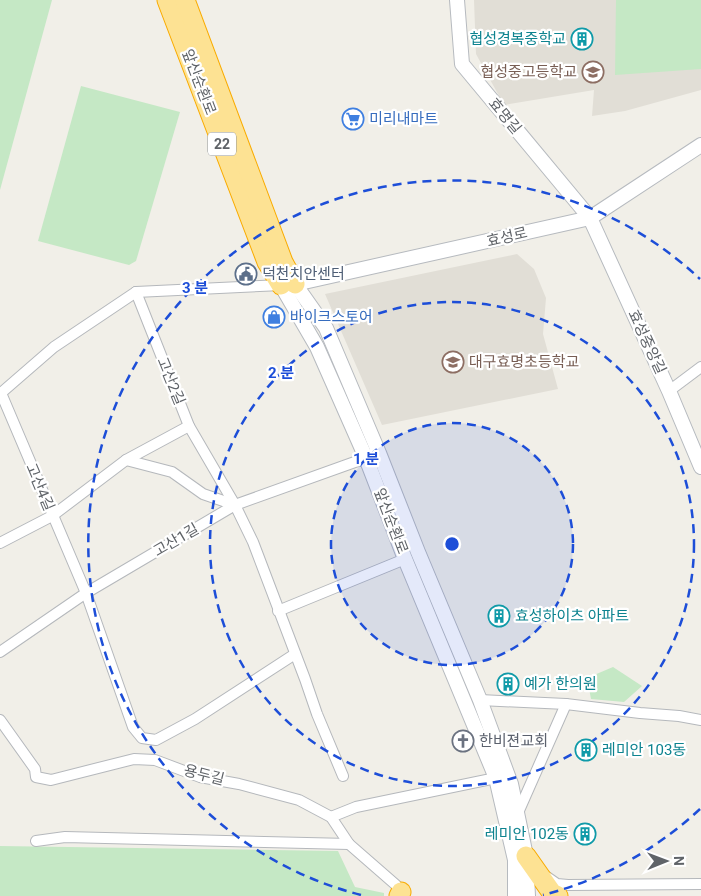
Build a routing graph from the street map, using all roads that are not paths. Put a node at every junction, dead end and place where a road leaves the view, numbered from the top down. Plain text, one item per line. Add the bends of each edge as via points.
1 (167, 0) edge
2 (185, 0) edge
3 (458, 0) edge
4 (701, 145) edge
5 (590, 218) junction
6 (288, 285) junction
7 (136, 292) junction
8 (701, 367) edge
9 (669, 391) junction
10 (189, 426) junction
11 (366, 458) junction
12 (126, 460) junction
13 (701, 467) edge
14 (235, 505) junction
15 (52, 516) junction
16 (0, 544) edge
17 (405, 559) junction
18 (86, 593) junction
19 (278, 611) junction
20 (0, 652) edge
21 (295, 654) junction
22 (480, 700) junction
23 (566, 704) junction
24 (0, 720) edge
25 (701, 720) edge
26 (342, 776) dead end
27 (496, 778) junction
28 (517, 815) junction
29 (331, 817) junction
30 (36, 841) dead end
31 (349, 844) junction
32 (531, 863) junction
33 (701, 884) edge
34 (401, 895) edge
35 (515, 896) edge
36 (528, 896) edge
37 (558, 896) edge

1 - 6 highway, 앞산순환로 / 22 via 267,262
2 - 6 highway, 앞산순환로 / 22 via 283,262
3 - 5 main road, 효명길 via 462,64
4 - 5 main road, 효성로
5 - 6 main road, 효성로
5 - 9 main road, 효성중앙길
6 - 7 street
6 - 11 main road, 앞산순환로 / 22
6 - 22 main road, 앞산순환로 / 22 via 326,328
7 - 10 street, 고산2길
7 - 15 street, 고산4길 via 54,347 1,393
8 - 9 street
9 - 13 main road, 효성중앙길
10 - 12 street
10 - 14 street, 고산2길
11 - 14 street, 고산1길
11 - 17 main road, 앞산순환로 / 22
12 - 14 street via 172,472 203,494
12 - 15 street
14 - 18 street, 고산1길
14 - 19 street, 고산2길 via 253,542
15 - 16 street
15 - 18 street, 고산4길
17 - 19 street
17 - 27 main road, 앞산순환로 / 22
18 - 20 street, 고산1길
18 - 21 street, 고산4길 via 133,727 142,738 156,740 195,719
19 - 21 street, 고산2길
21 - 26 street, 고산2길
22 - 23 street
22 - 28 main road, 앞산순환로 / 22 via 511,784
23 - 25 street
23 - 28 street
24 - 29 street, 용두길 via 35,770 36,778 51,780 134,759 155,760 200,777 299,800
27 - 29 street via 356,807
27 - 35 main road, 앞산순환로 via 514,860
28 - 32 main road, 앞산순환로 / 22
29 - 31 street, 용두길
30 - 31 street via 65,837
31 - 34 street, 용두길 via 396,885
32 - 33 street via 556,884
32 - 36 main road, 앞산순환로
32 - 37 highway via 552,893

